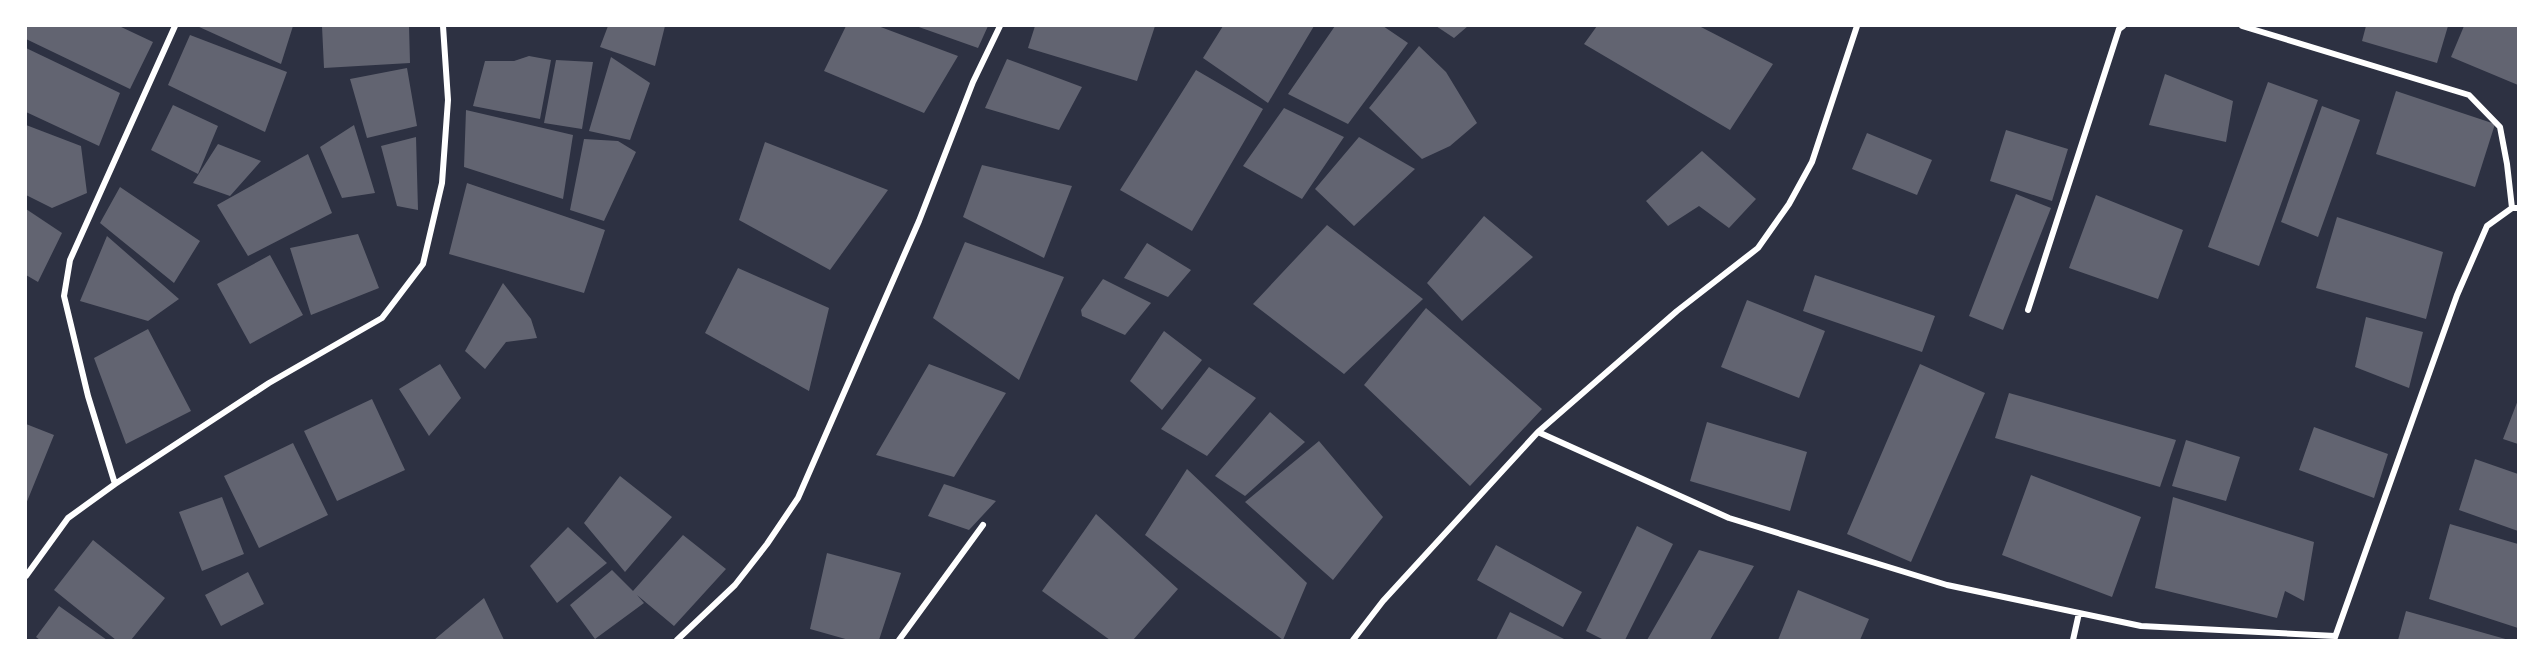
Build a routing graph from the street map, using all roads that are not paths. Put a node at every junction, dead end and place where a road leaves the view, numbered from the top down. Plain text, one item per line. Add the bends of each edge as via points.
1 (174, 26) edge
2 (443, 26) edge
3 (1000, 26) edge
4 (1857, 26) edge
5 (2123, 26) edge
6 (2244, 26) edge
7 (2515, 208) edge
8 (2028, 310) dead end
9 (1538, 432) junction
10 (115, 484) junction
11 (983, 525) dead end
12 (26, 576) edge
13 (2079, 613) junction
14 (2334, 638) edge
15 (677, 640) edge
16 (899, 640) edge
17 (1353, 640) edge
18 (2073, 640) edge

1 - 10 street via 70,260 64,296 85,385
2 - 10 street via 448,100 442,183 423,264 382,318 268,383
3 - 15 street via 798,498 735,585
4 - 9 street via 1812,162 1758,248 1677,311
5 - 8 street
6 - 7 street via 2469,95 2500,127
7 - 14 street via 2487,226 2457,295
9 - 13 street via 1729,518 1947,585
9 - 17 street via 1383,601
10 - 12 street via 68,518
11 - 16 street
13 - 14 street via 2141,626
13 - 18 street

